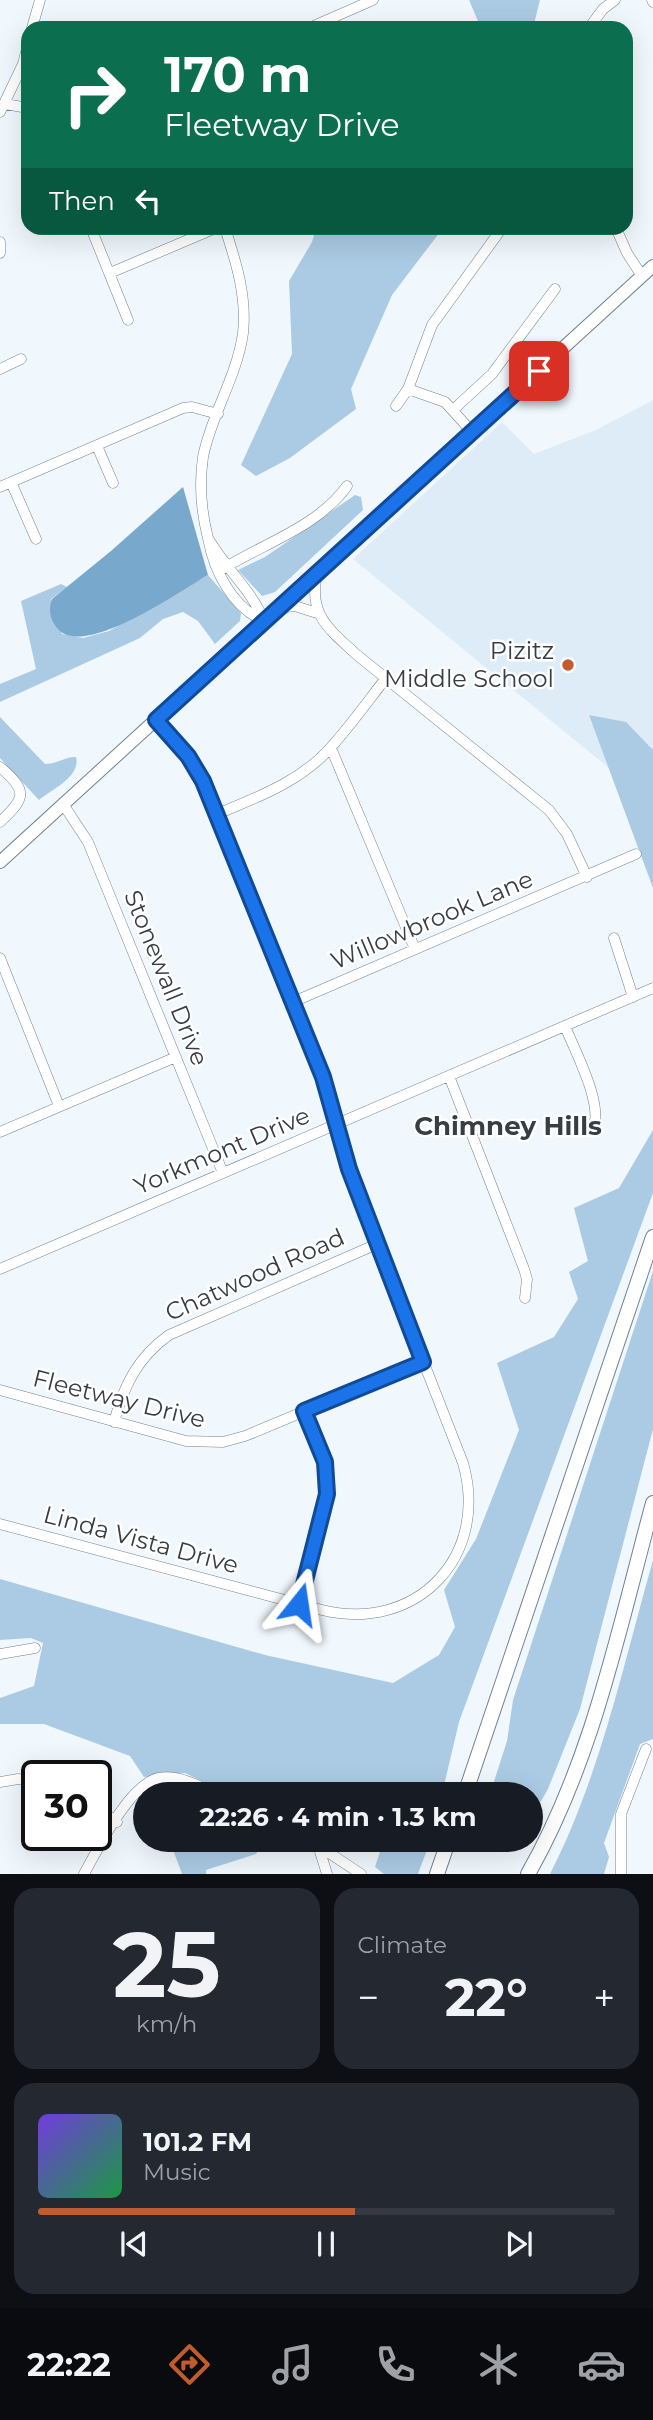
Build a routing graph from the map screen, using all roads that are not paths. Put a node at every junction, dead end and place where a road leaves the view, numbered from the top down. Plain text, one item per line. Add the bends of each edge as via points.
1 (40, 0) edge
2 (373, 0) edge
3 (615, 0) edge
4 (35, 21) edge
5 (325, 21) edge
6 (594, 21) edge
7 (21, 61) edge
8 (2, 108) edge
9 (21, 108) edge
10 (94, 235) edge
11 (200, 235) edge
12 (227, 235) edge
13 (497, 235) edge
14 (619, 235) edge
15 (0, 242) edge
16 (0, 253) edge
17 (653, 266) edge
18 (110, 274) junction
19 (642, 276) junction
20 (555, 289) dead end
21 (128, 320) dead end
22 (21, 359) dead end
23 (0, 369) edge
24 (408, 389) junction
25 (396, 407) dead end
26 (454, 409) junction
27 (218, 414) junction
28 (473, 433) junction
29 (97, 446) junction
30 (11, 482) junction
31 (113, 483) dead end
32 (347, 486) dead end
33 (0, 487) edge
34 (36, 539) dead end
35 (222, 569) junction
36 (317, 574) junction
37 (278, 608) junction
38 (317, 614) junction
39 (264, 621) junction
40 (386, 678) junction
41 (156, 720) junction
42 (331, 748) junction
43 (0, 767) edge
44 (63, 804) junction
45 (217, 814) junction
46 (0, 822) edge
47 (636, 854) dead end
48 (0, 862) edge
49 (587, 877) junction
50 (614, 938) dead end
51 (415, 949) junction
52 (0, 958) edge
53 (653, 988) edge
54 (633, 997) junction
55 (293, 1002) junction
56 (565, 1026) junction
57 (176, 1057) junction
58 (449, 1076) junction
59 (59, 1106) junction
60 (336, 1125) junction
61 (593, 1130) dead end
62 (0, 1132) edge
63 (223, 1172) junction
64 (653, 1237) edge
65 (377, 1244) junction
66 (0, 1269) edge
67 (525, 1297) dead end
68 (423, 1362) junction
69 (0, 1390) edge
70 (304, 1411) junction
71 (114, 1422) junction
72 (653, 1503) edge
73 (0, 1524) edge
74 (299, 1604) junction
75 (35, 1648) dead end
76 (0, 1654) edge
77 (646, 1749) dead end
78 (21, 1779) edge
79 (149, 1782) edge
80 (184, 1782) edge
81 (469, 1782) edge
82 (0, 1783) edge
83 (133, 1798) edge
84 (112, 1819) edge
85 (117, 1822) junction
86 (320, 1852) edge
87 (328, 1852) edge
88 (445, 1852) edge
89 (84, 1874) edge
90 (327, 1874) edge
91 (361, 1874) edge
92 (437, 1874) edge
93 (528, 1874) edge
94 (621, 1874) edge

1 - 4 street
2 - 5 street
3 - 6 street
7 - 8 street
8 - 9 street
10 - 18 street
11 - 18 street
12 - 27 street via 241,285 243,318 237,359
13 - 24 street via 432,326
14 - 19 street
15 - 16 street
17 - 19 main road
18 - 21 street
19 - 28 main road
20 - 26 street via 492,374
22 - 23 street
24 - 25 street
24 - 26 street via 433,396
26 - 28 street
27 - 29 street via 183,408
27 - 35 street via 204,456 200,507
28 - 36 main road
29 - 30 street
29 - 31 street
30 - 33 street
30 - 34 street
32 - 35 street via 334,502 280,540 247,552
35 - 39 street via 258,606
36 - 37 main road
36 - 38 street via 313,594
37 - 38 street via 295,606
37 - 39 main road
38 - 40 street
39 - 41 main road
40 - 42 street
40 - 49 street via 549,810 567,834
41 - 44 main road
41 - 45 street, Linda Vista Drive via 195,765
42 - 45 street via 284,784
42 - 51 street
43 - 46 street via 20,786 22,797
44 - 48 main road
44 - 57 street, Stonewall Drive via 88,842
45 - 55 street, Linda Vista Drive
47 - 49 street, Willowbrook Lane
49 - 51 street, Willowbrook Lane
50 - 54 street
51 - 55 street, Willowbrook Lane
52 - 59 street
53 - 54 street, Yorkmont Drive
54 - 56 street, Yorkmont Drive
55 - 60 street, Linda Vista Drive via 323,1077
56 - 58 street, Yorkmont Drive
56 - 61 street via 596,1105
57 - 59 street
57 - 63 street, Stonewall Drive
58 - 60 street, Yorkmont Drive
58 - 67 street via 524,1269
59 - 62 street
60 - 63 street, Yorkmont Drive
60 - 65 street, Linda Vista Drive
63 - 66 street, Yorkmont Drive
64 - 81 highway
65 - 68 street, Linda Vista Drive
65 - 71 street, Chatwood Road via 169,1335 134,1370
68 - 70 street, Fleetway Drive
68 - 74 street, Linda Vista Drive via 463,1463 469,1504 461,1546 430,1588 405,1605 379,1614 343,1614
69 - 71 street, Fleetway Drive
70 - 71 street, Fleetway Drive via 234,1440 211,1443
70 - 74 street via 325,1462 327,1494
72 - 93 highway via 590,1731
73 - 74 street, Linda Vista Drive
75 - 76 street
77 - 94 street via 621,1814
78 - 82 street
79 - 80 street via 161,1777
83 - 85 street
84 - 85 street
85 - 89 street
86 - 90 street
87 - 91 street
88 - 92 highway

